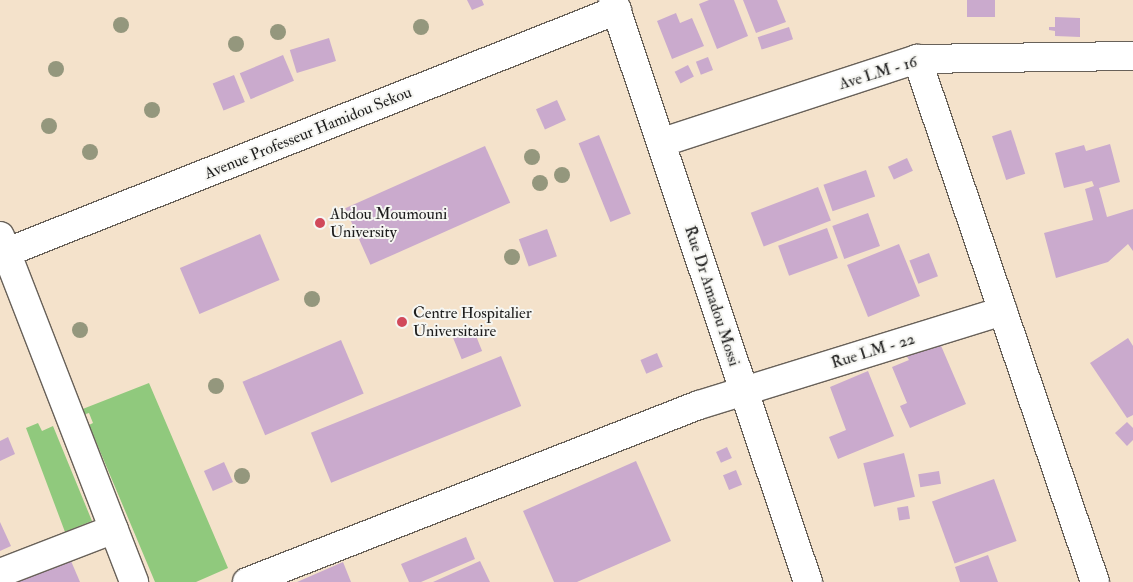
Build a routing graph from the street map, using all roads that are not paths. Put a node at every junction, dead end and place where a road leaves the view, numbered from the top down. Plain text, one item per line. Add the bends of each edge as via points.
1 (615, 5) edge
2 (1133, 56) edge
3 (917, 59) junction
4 (663, 142) junction
5 (2, 248) edge
6 (1003, 311) junction
7 (742, 392) junction
8 (114, 529) junction
9 (0, 573) edge
10 (134, 582) edge
11 (246, 582) edge
12 (808, 582) edge
13 (1095, 582) edge

1 - 4 street, Rue Dr Amadou Mossi
1 - 5 street, Avenue Professeur Hamidou Sekou
2 - 3 street, Ave LM - 16
3 - 4 street, Ave LM - 16
3 - 6 street
4 - 7 street, Rue Dr Amadou Mossi
5 - 8 street
6 - 7 street, Rue LM - 22
6 - 13 street
7 - 11 street, Rue LM - 22 via 699,405
7 - 12 street, Rue Dr Amadou Mossi
8 - 9 street
8 - 10 street

